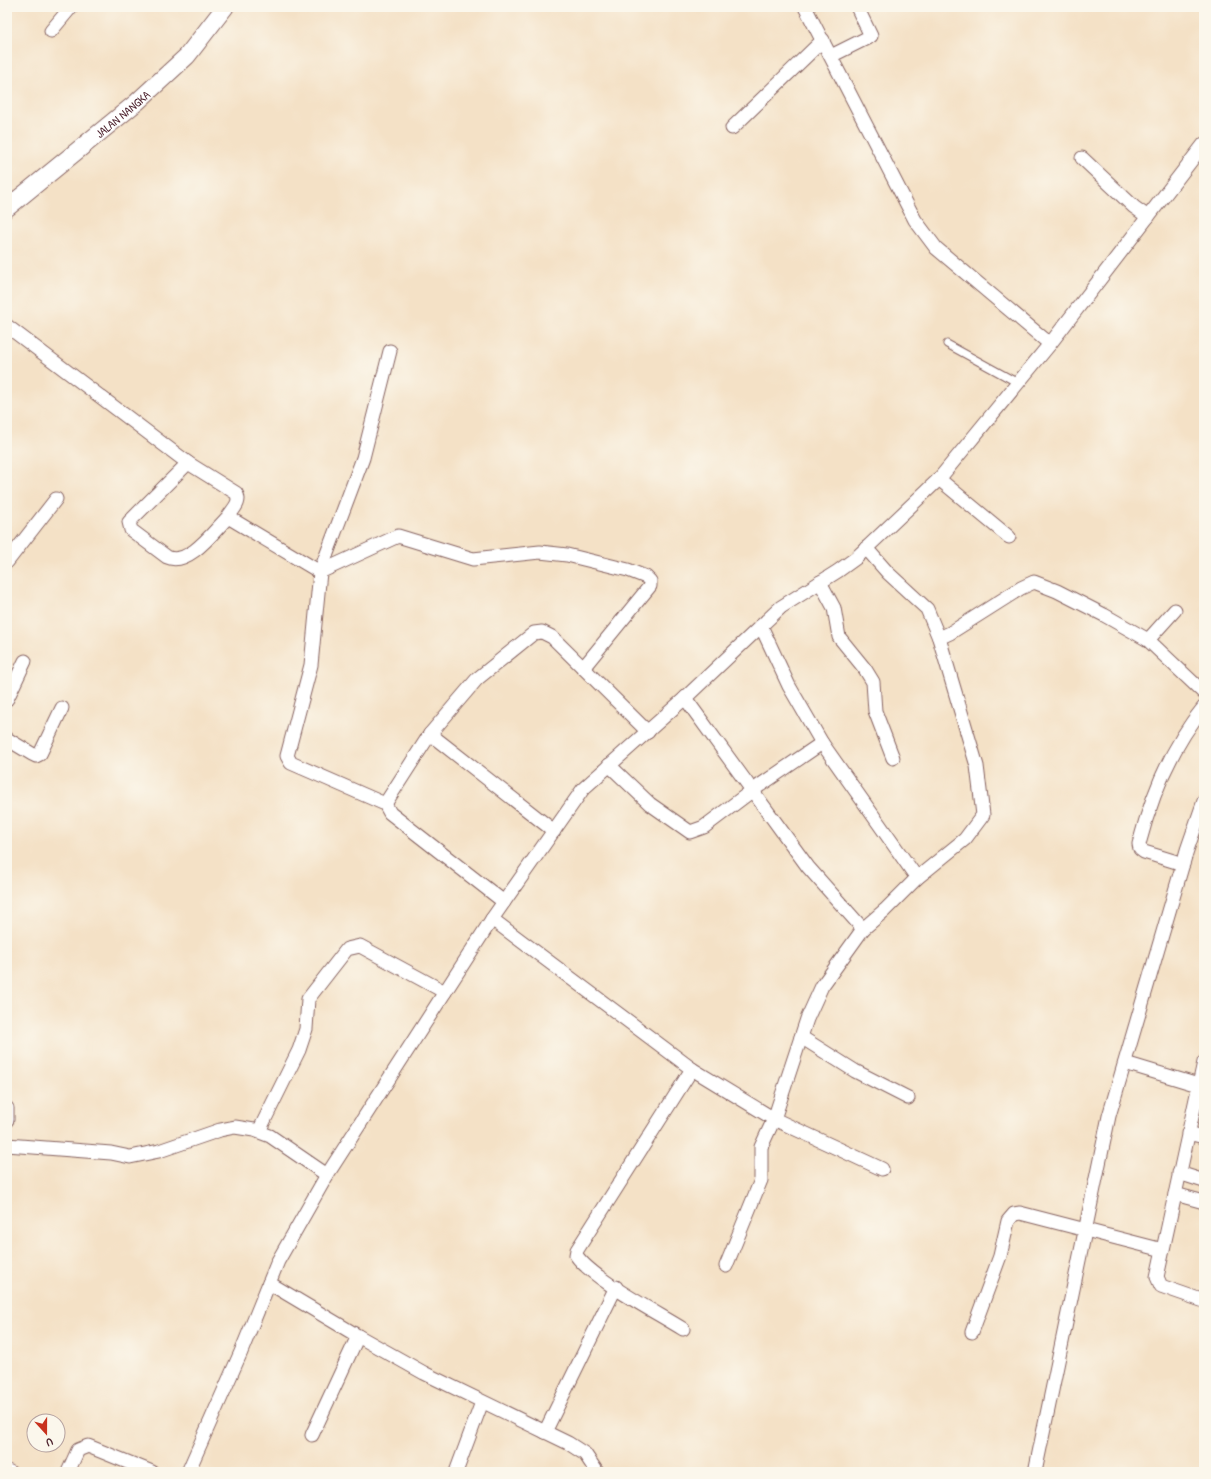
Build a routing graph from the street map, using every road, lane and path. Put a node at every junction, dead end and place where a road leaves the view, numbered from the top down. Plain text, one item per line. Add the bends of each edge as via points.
1 (71, 7) edge
2 (225, 7) edge
3 (805, 7) edge
4 (857, 7) edge
5 (51, 31) dead end
6 (823, 40) junction
7 (831, 56) junction
8 (732, 128) dead end
9 (1204, 144) edge
10 (1082, 158) dead end
11 (7, 208) edge
12 (1148, 217) junction
13 (7, 326) edge
14 (948, 344) dead end
15 (1050, 344) junction
16 (390, 352) dead end
17 (1018, 383) junction
18 (188, 463) junction
19 (939, 479) junction
20 (56, 499) dead end
21 (228, 517) junction
22 (1009, 537) dead end
23 (866, 548) junction
24 (7, 562) edge
25 (320, 572) junction
26 (820, 582) junction
27 (1175, 610) dead end
28 (761, 626) junction
29 (939, 638) junction
30 (1148, 640) junction
31 (24, 661) dead end
32 (583, 668) junction
33 (1204, 693) edge
34 (686, 698) junction
35 (7, 699) edge
36 (1204, 707) edge
37 (62, 708) dead end
38 (648, 732) junction
39 (430, 734) junction
40 (7, 739) edge
41 (822, 743) junction
42 (893, 758) dead end
43 (609, 765) junction
44 (753, 790) junction
45 (1204, 801) edge
46 (385, 804) junction
47 (554, 831) junction
48 (1183, 864) junction
49 (917, 878) junction
50 (504, 902) junction
51 (492, 919) junction
52 (863, 929) junction
53 (445, 992) junction
54 (801, 1037) junction
55 (1204, 1062) edge
56 (1125, 1063) junction
57 (692, 1069) junction
58 (1200, 1093) edge
59 (908, 1098) dead end
60 (7, 1108) edge
61 (774, 1119) junction
62 (7, 1120) edge
63 (259, 1131) junction
64 (1188, 1133) junction
65 (1204, 1137) edge
66 (7, 1145) edge
67 (882, 1169) dead end
68 (1179, 1173) junction
69 (328, 1175) junction
70 (1204, 1181) edge
71 (1175, 1194) junction
72 (1204, 1202) edge
73 (1085, 1230) junction
74 (1163, 1250) junction
75 (726, 1266) dead end
76 (269, 1283) junction
77 (616, 1287) junction
78 (1204, 1301) edge
79 (683, 1328) dead end
80 (972, 1332) dead end
81 (358, 1336) junction
82 (482, 1402) junction
83 (545, 1432) junction
84 (312, 1435) dead end
85 (7, 1471) edge
86 (10, 1472) edge
87 (68, 1472) edge
88 (152, 1472) edge
89 (188, 1472) edge
90 (456, 1472) edge
91 (597, 1472) edge
92 (1035, 1472) edge

1 - 5 street
2 - 11 street, JALAN NANGKA via 187,56 137,102
3 - 6 street
4 - 7 street via 871,36
6 - 7 street
6 - 8 street
7 - 15 street via 915,220 936,248
9 - 12 street
10 - 12 street
12 - 15 street
13 - 18 street
14 - 17 lane
15 - 17 street
16 - 25 street via 363,458
17 - 19 street
18 - 21 street via 239,497
18 - 21 street via 129,522 128,526 166,557 180,559 192,554
19 - 22 street
19 - 23 street
20 - 24 street
21 - 25 street
23 - 26 street
23 - 29 street via 888,573 927,609
25 - 32 street via 398,536 473,558 540,552 567,555 646,577 650,581 650,586
25 - 46 street via 311,665 287,756 291,763
26 - 28 street via 781,607
26 - 42 street via 834,608 839,637 873,682 875,711
27 - 30 street
28 - 34 street
28 - 41 street via 790,686
29 - 30 street via 950,634 1034,582 1057,591
29 - 49 street via 977,766 983,815 965,839
30 - 33 street
31 - 35 street
32 - 38 street
32 - 39 street via 552,637 542,632 534,633 477,679
34 - 38 street
34 - 44 street
36 - 48 street via 1186,729 1168,761 1139,844 1144,852
37 - 40 street via 40,754 36,756
38 - 43 street
39 - 46 street
39 - 47 street
41 - 44 street
41 - 49 street
43 - 44 street via 650,804 690,832 700,830
43 - 47 street via 583,789
44 - 52 street via 808,867
45 - 48 street
46 - 50 street via 390,813
47 - 50 street
48 - 56 street
49 - 52 street
50 - 51 street
51 - 53 street
51 - 57 street
52 - 54 street via 822,986
53 - 63 street via 360,946 347,949 308,999 306,1029 299,1050
53 - 69 street
54 - 59 street via 854,1071
54 - 61 street
55 - 58 street
56 - 58 street
56 - 73 street via 1109,1116
57 - 61 street
57 - 77 street via 577,1250 576,1255 584,1265
58 - 64 street
60 - 62 street
61 - 67 street
61 - 75 street via 761,1146 761,1180
63 - 66 street via 235,1127 220,1130 159,1151 130,1157 111,1153
63 - 69 street
64 - 65 street
64 - 68 street
68 - 70 street
68 - 71 street
69 - 76 street via 278,1260
71 - 72 street
71 - 74 street
73 - 74 street
73 - 80 street via 1020,1214 1011,1217 1000,1256
73 - 92 street
74 - 78 street via 1157,1278 1159,1284
76 - 81 street
76 - 89 street
77 - 79 street
77 - 83 street
81 - 82 street
81 - 84 street
82 - 83 street
82 - 90 street
83 - 91 street via 585,1454
85 - 86 street
87 - 88 street via 78,1450 88,1446

